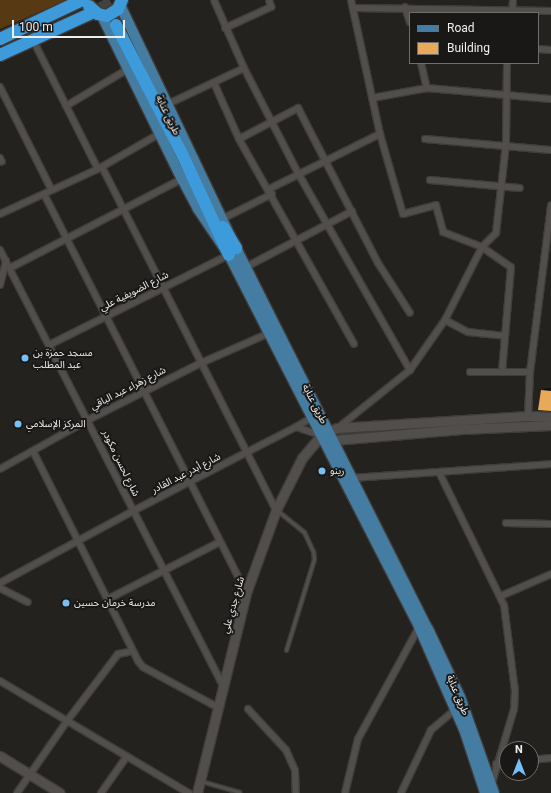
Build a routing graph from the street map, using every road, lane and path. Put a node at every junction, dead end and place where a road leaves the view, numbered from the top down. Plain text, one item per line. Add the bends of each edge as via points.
1 (82, 0) edge
2 (88, 0) edge
3 (214, 0) edge
4 (269, 0) edge
5 (351, 0) edge
6 (433, 0) edge
7 (513, 0) edge
8 (121, 3) edge
9 (72, 4) edge
10 (405, 7) junction
11 (352, 8) junction
12 (433, 8) junction
13 (512, 11) edge
14 (551, 11) edge
15 (98, 14) junction
16 (409, 19) edge
17 (118, 23) tunnel mouth
18 (225, 28) junction
19 (0, 39) edge
20 (33, 40) junction
21 (539, 49) edge
22 (551, 50) edge
23 (0, 55) edge
24 (421, 64) edge
25 (507, 64) edge
26 (244, 68) junction
27 (128, 69) junction
28 (214, 83) junction
29 (0, 87) edge
30 (427, 88) junction
31 (505, 95) junction
32 (372, 98) junction
33 (551, 99) edge
34 (168, 104) junction
35 (66, 106) junction
36 (272, 122) junction
37 (159, 134) junction
38 (380, 134) junction
39 (239, 139) junction
40 (425, 139) dead end
41 (506, 144) junction
42 (551, 150) edge
43 (326, 160) junction
44 (100, 168) junction
45 (298, 174) junction
46 (182, 179) junction
47 (430, 180) dead end
48 (502, 186) junction
49 (520, 188) dead end
50 (51, 189) junction
51 (270, 192) junction
52 (44, 194) junction
53 (551, 205) edge
54 (122, 210) junction
55 (352, 211) junction
56 (0, 214) edge
57 (222, 219) junction
58 (326, 225) junction
59 (296, 239) junction
60 (66, 240) junction
61 (482, 247) junction
62 (0, 250) edge
63 (232, 251) junction
64 (6, 261) junction
65 (246, 267) junction
66 (10, 268) junction
67 (0, 285) edge
68 (162, 288) junction
69 (410, 313) dead end
70 (107, 316) junction
71 (445, 320) junction
72 (269, 333) junction
73 (505, 336) junction
74 (354, 344) dead end
75 (49, 345) junction
76 (201, 363) junction
77 (410, 370) junction
78 (502, 371) junction
79 (470, 372) dead end
80 (530, 372) junction
81 (145, 391) junction
82 (528, 416) junction
83 (551, 417) edge
84 (311, 418) junction
85 (88, 420) junction
86 (551, 425) edge
87 (296, 427) junction
88 (330, 434) junction
89 (33, 451) junction
90 (248, 452) junction
91 (551, 464) edge
92 (0, 469) edge
93 (439, 472) junction
94 (352, 478) junction
95 (188, 482) junction
96 (276, 510) junction
97 (133, 511) junction
98 (506, 523) dead end
99 (551, 524) edge
100 (78, 541) junction
101 (220, 542) junction
102 (164, 571) junction
103 (551, 574) edge
104 (0, 583) edge
105 (0, 588) edge
106 (246, 593) junction
107 (501, 596) junction
108 (108, 599) junction
109 (28, 602) dead end
110 (419, 627) junction
111 (286, 650) dead end
112 (133, 651) junction
113 (0, 681) edge
114 (223, 685) junction
115 (217, 707) junction
116 (248, 709) dead end
117 (455, 710) junction
118 (67, 721) junction
119 (0, 756) edge
120 (127, 756) junction
121 (551, 758) edge
122 (539, 759) edge
123 (496, 764) junction
124 (499, 764) edge
125 (30, 775) junction
126 (200, 781) junction
127 (490, 790) edge
128 (239, 792) edge
129 (17, 793) edge
130 (60, 793) edge
131 (101, 793) edge
132 (189, 793) edge
133 (197, 793) edge
134 (296, 793) edge
135 (345, 793) edge
136 (401, 793) edge

1 - 9 highway
2 - 15 highway
3 - 18 street
4 - 18 street via 271,7
5 - 11 street
6 - 12 street
7 - 13 street
8 - 15 highway via 111,15
8 - 34 main road
9 - 19 highway
10 - 11 street
10 - 12 street
10 - 16 street
11 - 32 street
12 - 13 street
13 - 14 street
15 - 20 highway
15 - 27 main road
17 - 63 highway, طريق عنابة
18 - 26 street
20 - 23 highway
20 - 35 street
21 - 22 street
24 - 30 street
25 - 31 street
26 - 28 street
26 - 36 street
27 - 35 street
27 - 37 main road
28 - 34 street
28 - 39 street
29 - 50 street
30 - 31 street
30 - 32 street
31 - 33 street
31 - 41 street
32 - 38 street
34 - 57 main road
35 - 44 street
36 - 39 street
36 - 43 street via 298,108
36 - 45 street
37 - 44 street
37 - 46 main road
38 - 43 street
38 - 61 street via 403,214 436,205 443,232
39 - 51 street
40 - 41 street
41 - 42 street
41 - 48 street
43 - 45 street
43 - 55 street
44 - 50 street
44 - 54 street
45 - 51 street
45 - 58 street
46 - 54 street
46 - 63 main road via 198,209
47 - 48 street
48 - 49 street
48 - 61 street via 496,233
50 - 52 street
51 - 57 street
51 - 59 street
52 - 56 street
52 - 60 street
53 - 80 street
54 - 60 street
54 - 68 street
55 - 58 street
55 - 69 street via 378,263
57 - 63 main road
58 - 59 street
58 - 77 street
59 - 65 street
59 - 74 street
60 - 66 street
60 - 70 street
61 - 71 street
61 - 73 street via 511,267
62 - 64 street, شارع لحسن مكودر
63 - 65 main road, طريق عنابة
63 - 68 street, شارع الضويفية علي
63 - 72 main road, طريق عنابة
64 - 66 street, شارع لحسن مكودر
64 - 67 street
65 - 88 main road, طريق عنابة
66 - 75 street, شارع لحسن مكودر
68 - 70 street, شارع الضويفية علي
68 - 76 street
70 - 75 street, شارع الضويفية علي
70 - 81 street
71 - 73 street via 468,332
71 - 77 street
72 - 76 street, شارع زهراء عبد الباقي
72 - 84 main road, طريق عنابة
73 - 78 street
75 - 85 street, شارع لحسن مكودر
76 - 81 street, شارع زهراء عبد الباقي
76 - 90 street
77 - 88 street
78 - 79 street
78 - 80 street
80 - 82 street
81 - 85 street, شارع زهراء عبد الباقي
81 - 95 street
82 - 83 street
82 - 88 street
84 - 87 street, شارع أبدر عبد القادر
84 - 88 main road, طريق عنابة
85 - 89 street, شارع زهراء عبد الباقي
85 - 97 street, شارع لحسن مكودر
86 - 88 street
87 - 88 street
87 - 90 street, شارع أبدر عبد القادر
88 - 94 main road, طريق عنابة
88 - 96 street, شارع جدي علي via 302,458
88 - 110 main road, طريق عنابة
89 - 92 street, شارع زهراء عبد الباقي
89 - 100 street
90 - 95 street, شارع أبدر عبد القادر
90 - 96 street
91 - 93 street
93 - 94 street
93 - 107 street
94 - 127 main road, طريق عنابة via 460,697
95 - 97 street, شارع أبدر عبد القادر
95 - 101 street
96 - 106 street, شارع جدي علي
96 - 111 lane via 304,532 314,559
97 - 100 street, شارع أبدر عبد القادر
97 - 102 street, شارع لحسن مكودر
98 - 99 street
100 - 104 street, شارع أبدر عبد القادر
100 - 108 street
101 - 102 street
101 - 106 street
102 - 108 street
102 - 114 street, شارع لحسن مكودر
103 - 107 street
105 - 109 street
106 - 114 street, شارع جدي علي
107 - 123 street via 515,691 511,722
108 - 112 street
110 - 117 main road, طريق عنابة
110 - 135 street via 358,739
112 - 115 street via 144,667
112 - 118 street via 118,654
113 - 118 street
114 - 115 street, شارع جدي علي
115 - 126 street, شارع جدي علي
116 - 134 street via 286,750 295,770
117 - 127 main road, طريق عنابة
117 - 136 street via 431,730
118 - 120 street
118 - 125 street
119 - 125 street
120 - 131 street
120 - 132 street
121 - 122 street
123 - 124 street
123 - 127 street
125 - 129 street
125 - 130 street
126 - 128 lane
126 - 133 street, شارع جدي علي

